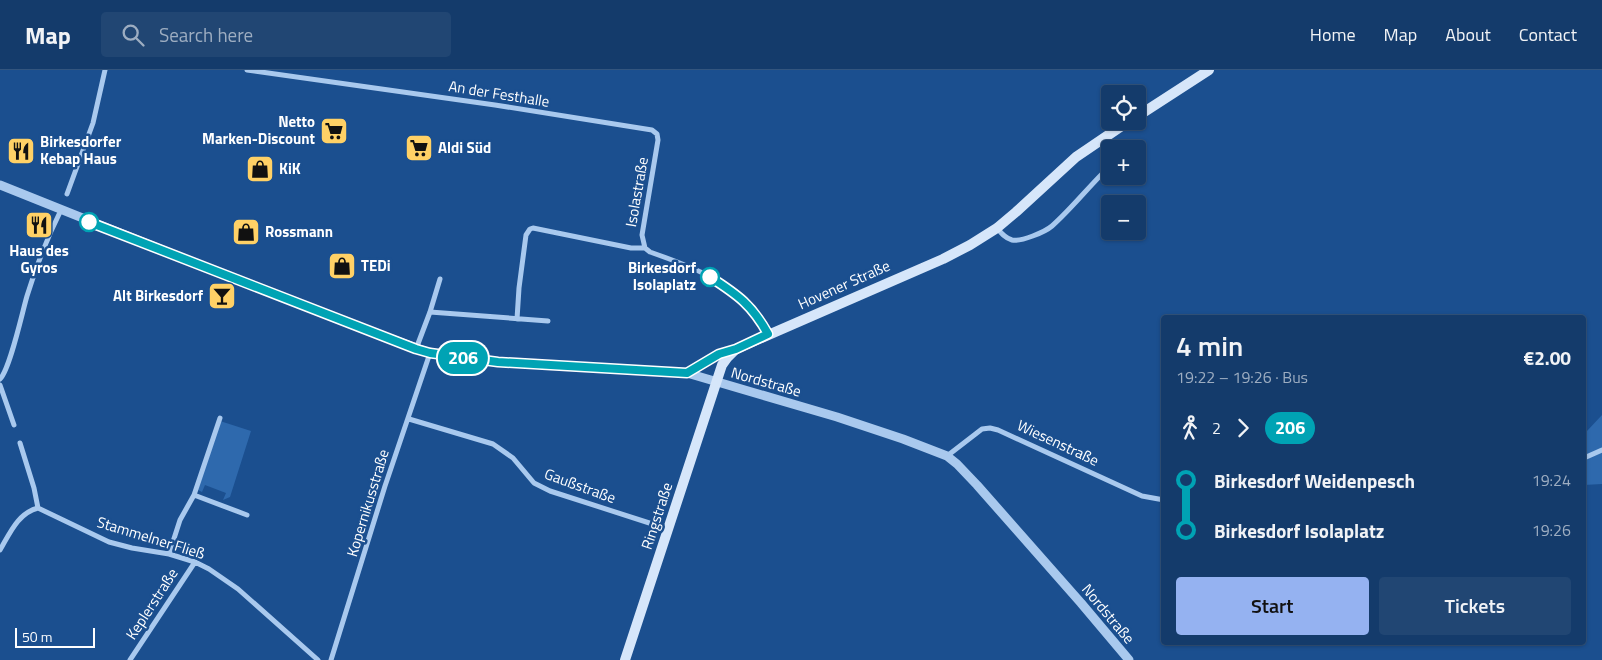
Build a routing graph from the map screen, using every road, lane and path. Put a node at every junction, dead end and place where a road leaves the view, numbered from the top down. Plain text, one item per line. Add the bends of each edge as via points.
1 (105, 70) edge
2 (247, 70) edge
3 (1210, 70) edge
4 (1146, 111) edge
5 (1116, 130) edge
6 (657, 134) joint
7 (1101, 175) edge
8 (0, 185) edge
9 (67, 194) dead end
10 (61, 210) junction
11 (997, 228) junction
12 (645, 248) junction
13 (440, 279) dead end
14 (430, 312) junction
15 (517, 319) junction
16 (548, 321) dead end
17 (768, 334) junction
18 (416, 349) junction
19 (736, 349) junction
20 (430, 353) junction
21 (687, 373) junction
22 (0, 379) edge
23 (717, 382) junction
24 (0, 385) edge
25 (220, 418) dead end
26 (408, 419) junction
27 (14, 425) dead end
28 (20, 443) dead end
29 (1602, 450) edge
30 (947, 456) junction
31 (1586, 457) edge
32 (194, 495) junction
33 (1161, 499) edge
34 (38, 508) junction
35 (247, 515) dead end
36 (669, 530) junction
37 (0, 550) edge
38 (169, 554) junction
39 (195, 562) junction
40 (130, 660) edge
41 (318, 660) edge
42 (331, 660) edge
43 (625, 660) edge
44 (1129, 660) edge

1 - 9 street via 94,123
2 - 6 street, An der Festhalle via 495,105 652,130
3 - 4 main road
5 - 11 main road, Hovener Straße via 1076,157
6 - 12 street, Isolastraße via 642,235
7 - 11 street via 1050,227 1018,240 1005,236
8 - 10 street, Nordstraße
10 - 18 street, Nordstraße
10 - 22 street via 28,294 7,368
11 - 17 main road, Hovener Straße via 943,259
12 - 15 street via 530,229 526,234
12 - 17 street, Isolastraße via 693,268 736,294 755,312
13 - 14 street
14 - 15 street
14 - 18 street
15 - 16 street
17 - 19 main road, Hovener Straße
18 - 20 street, Nordstraße
19 - 21 street via 719,354
19 - 23 main road, Hovener Straße via 722,366
20 - 21 street, Nordstraße via 498,362
20 - 26 street, Kopernikusstraße
21 - 23 street, Nordstraße
23 - 30 street, Nordstraße via 862,425
23 - 36 main road, Ringstraße
24 - 27 street
25 - 32 street
26 - 36 street, Gaußstraße via 493,444 513,458 534,483 550,491
26 - 42 street, Kopernikusstraße
28 - 34 street
29 - 31 street
30 - 33 street, Wiesenstraße via 982,430 990,428 1142,496
30 - 44 street, Nordstraße via 977,485
32 - 35 street
32 - 38 street via 180,520
34 - 37 street via 30,510 18,521
34 - 38 street, Stammelner Fließ via 109,542
36 - 43 main road, Ringstraße
38 - 39 street, Stammelner Fließ
39 - 40 street, Keplerstraße
39 - 41 street, Stammelner Fließ via 238,589

